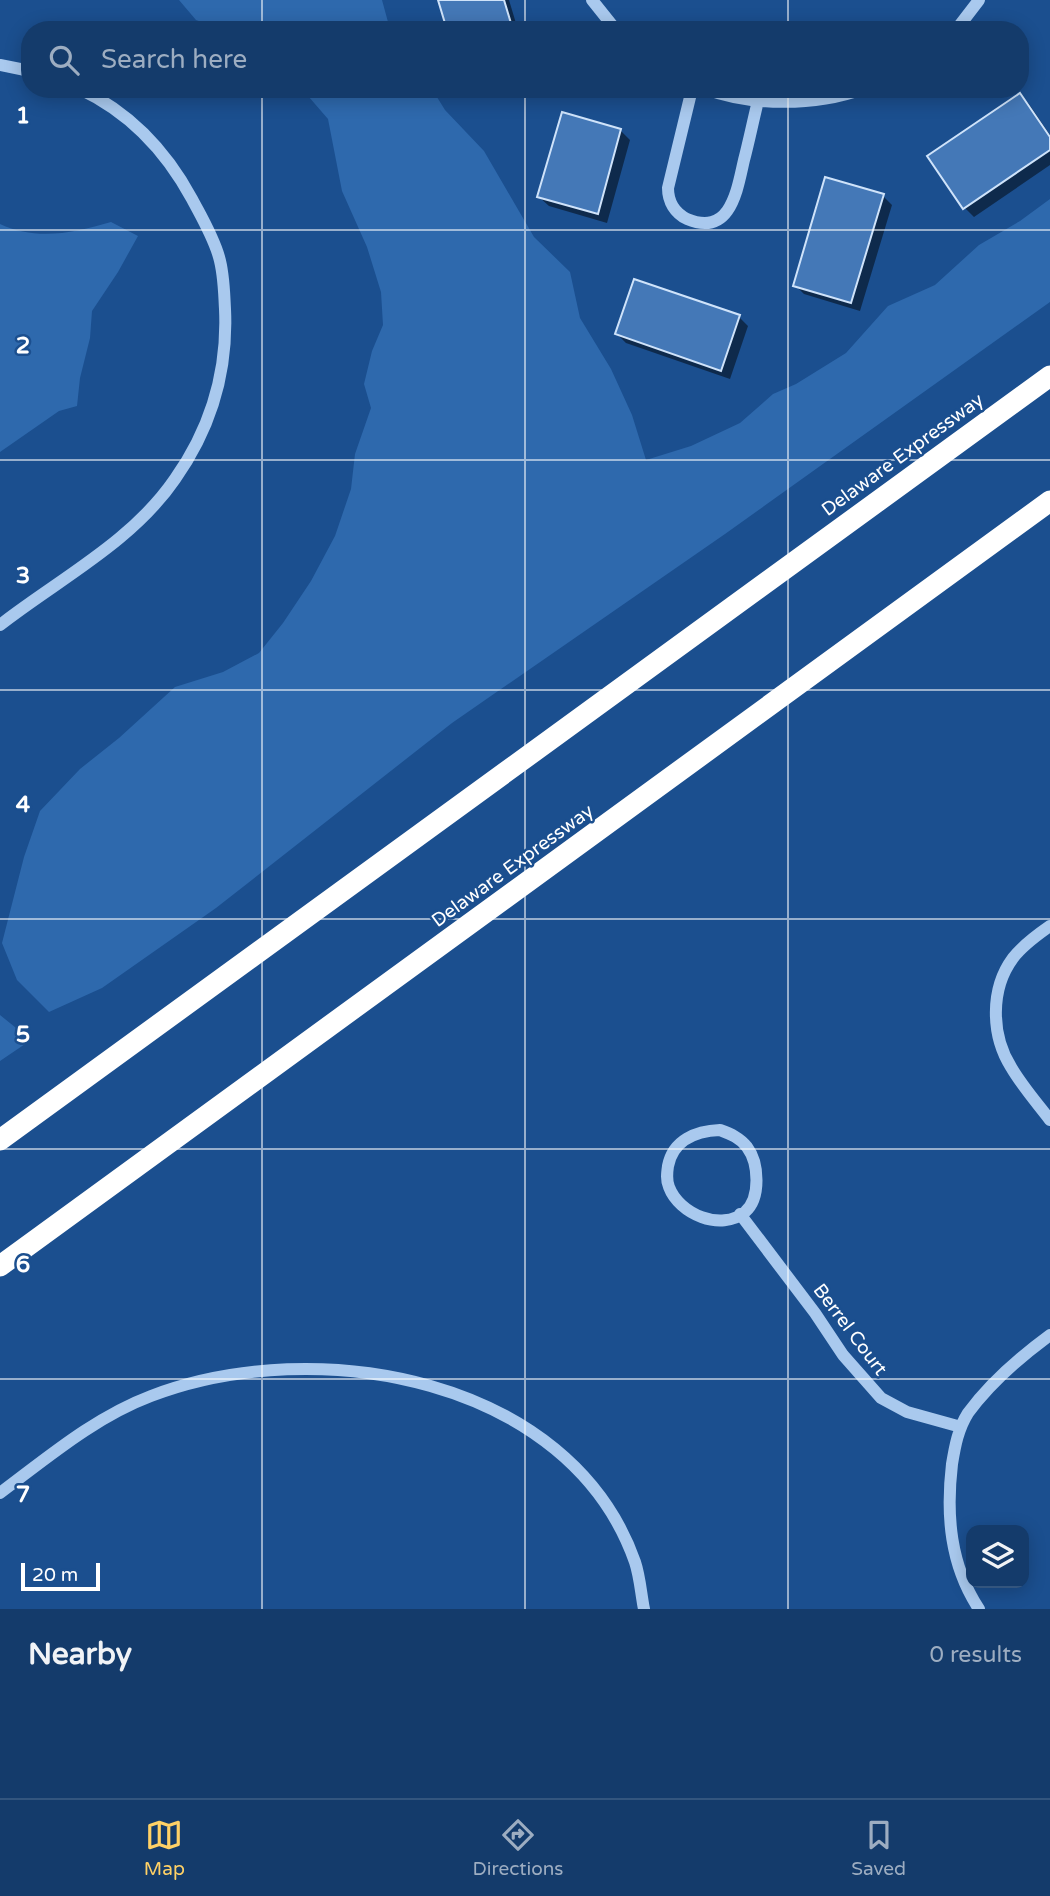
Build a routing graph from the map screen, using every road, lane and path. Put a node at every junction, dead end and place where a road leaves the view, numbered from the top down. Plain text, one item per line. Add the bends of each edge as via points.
1 (592, 0) edge
2 (979, 0) edge
3 (609, 21) edge
4 (963, 21) edge
5 (0, 65) edge
6 (21, 69) edge
7 (98, 98) edge
8 (690, 98) edge
9 (741, 98) edge
10 (816, 98) edge
11 (758, 101) junction
12 (1050, 376) edge
13 (1050, 501) edge
14 (0, 625) edge
15 (1050, 926) edge
16 (1050, 1120) edge
17 (0, 1140) edge
18 (740, 1214) junction
19 (0, 1266) edge
20 (1050, 1335) edge
21 (961, 1427) junction
22 (0, 1493) edge
23 (644, 1609) edge
24 (979, 1609) edge

1 - 3 street
2 - 4 street
5 - 6 street
7 - 14 street via 157,146 210,233 224,288 222,374 197,444 154,506 114,543
8 - 11 street via 668,196 681,216 697,223 714,221 735,201
9 - 11 street
10 - 11 street
12 - 17 highway, Delaware Expressway
13 - 19 highway, Delaware Expressway
15 - 16 street via 1013,958 996,1001 997,1030 1010,1066
18 - 18 street via 755,1193 757,1175 746,1144 720,1130 688,1137 670,1158 668,1186 675,1198 690,1212 710,1220
18 - 21 street, Berrel Court via 843,1355 881,1398 907,1412
20 - 21 street via 1004,1372
21 - 24 street via 949,1492 950,1526 967,1591
22 - 23 street via 121,1410 203,1380 250,1370 304,1368 411,1381 502,1413 554,1447 577,1469 598,1492 626,1539

